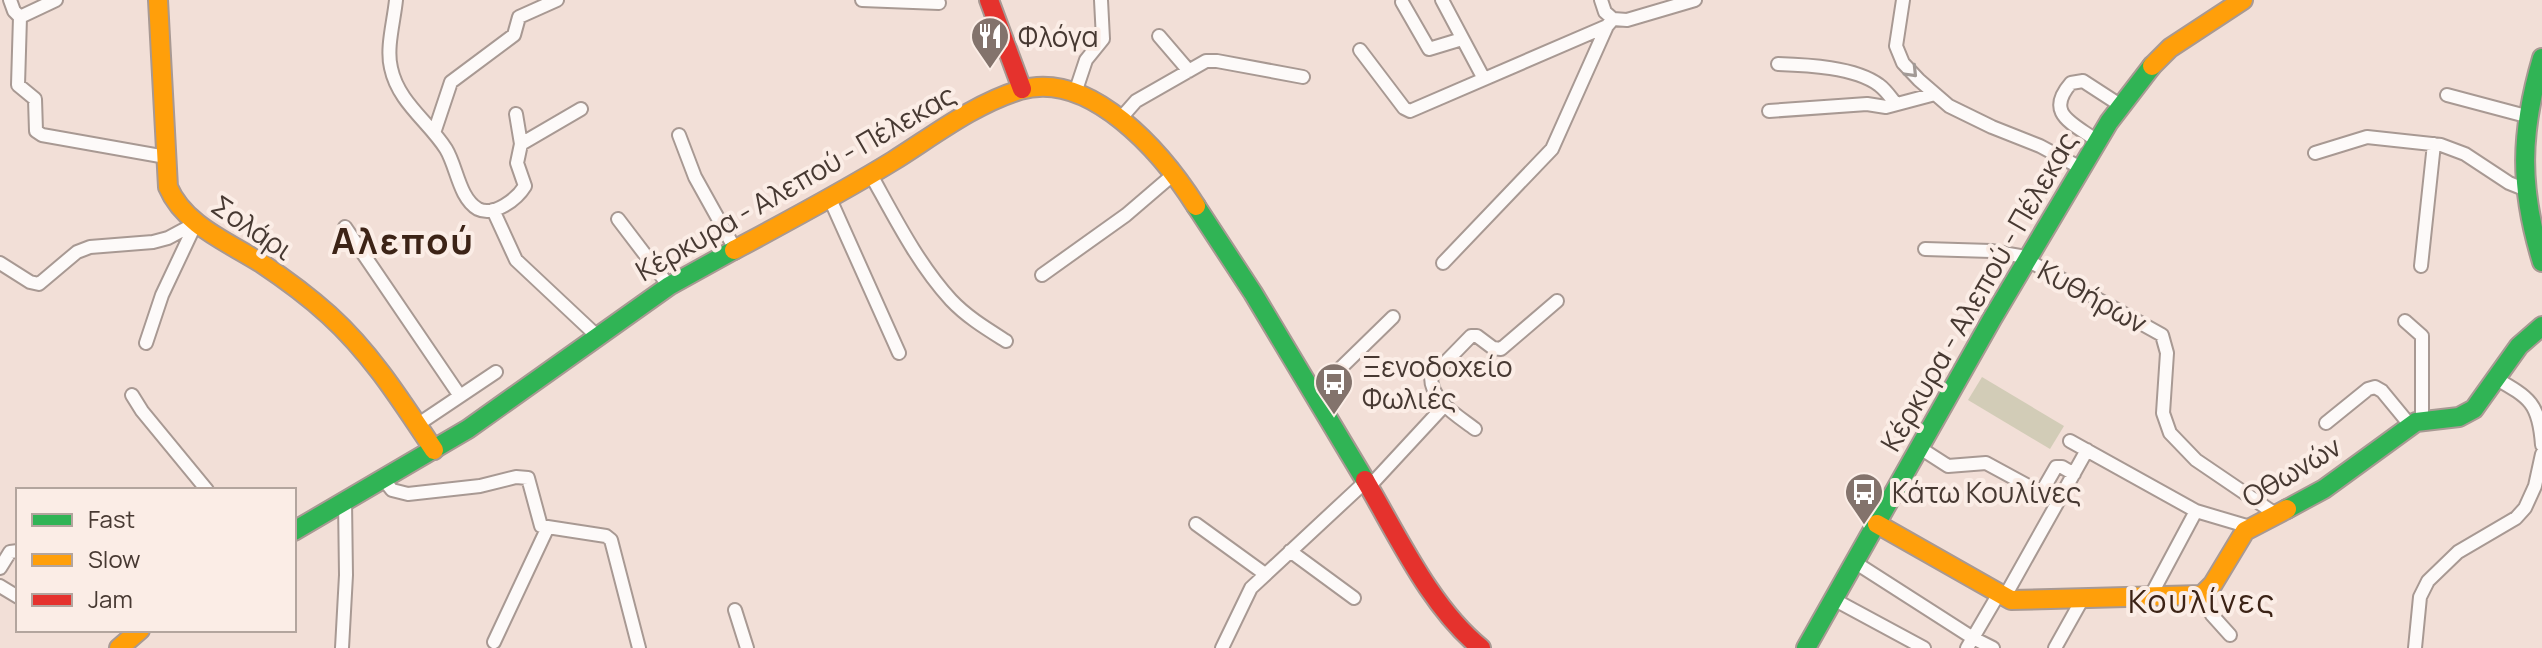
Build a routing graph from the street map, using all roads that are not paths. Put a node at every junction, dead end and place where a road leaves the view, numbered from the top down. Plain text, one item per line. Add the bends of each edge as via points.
1 (10, 0) edge
2 (56, 0) edge
3 (158, 0) edge
4 (396, 0) edge
5 (557, 0) edge
6 (862, 0) edge
7 (989, 0) edge
8 (1101, 0) edge
9 (1442, 0) edge
10 (1601, 0) edge
11 (1695, 0) edge
12 (1903, 0) edge
13 (2243, 0) edge
14 (1402, 2) dead end
15 (939, 3) dead end
16 (20, 17) junction
17 (1610, 23) junction
18 (1159, 36) dead end
19 (1462, 39) junction
20 (1360, 50) dead end
21 (2542, 58) edge
22 (1778, 64) dead end
23 (1189, 71) junction
24 (1303, 77) dead end
25 (1484, 79) junction
26 (1022, 89) junction
27 (1075, 93) junction
28 (1935, 94) junction
29 (2447, 95) dead end
30 (1896, 104) junction
31 (2120, 105) junction
32 (581, 109) dead end
33 (1769, 111) dead end
34 (516, 114) dead end
35 (2526, 116) junction
36 (1121, 118) junction
37 (434, 133) junction
38 (679, 135) dead end
39 (2097, 141) junction
40 (521, 144) junction
41 (2434, 144) junction
42 (2315, 153) dead end
43 (166, 157) junction
44 (2081, 168) junction
45 (1175, 173) junction
46 (871, 175) junction
47 (2524, 189) junction
48 (830, 199) junction
49 (493, 210) junction
50 (618, 219) dead end
51 (196, 223) junction
52 (345, 227) dead end
53 (735, 249) junction
54 (1925, 249) dead end
55 (2028, 259) junction
56 (2542, 262) edge
57 (0, 263) edge
58 (1443, 263) dead end
59 (2421, 266) dead end
60 (1042, 275) dead end
61 (669, 286) junction
62 (1557, 301) dead end
63 (1393, 317) dead end
64 (2405, 321) dead end
65 (2542, 326) edge
66 (597, 336) junction
67 (1006, 341) dead end
68 (146, 343) dead end
69 (899, 353) dead end
70 (496, 372) dead end
71 (2495, 378) junction
72 (132, 395) dead end
73 (1313, 395) junction
74 (460, 396) junction
75 (1444, 406) junction
76 (2416, 422) junction
77 (2326, 423) dead end
78 (417, 425) junction
79 (1475, 429) dead end
80 (2070, 441) dead end
81 (2542, 445) edge
82 (1920, 448) junction
83 (434, 450) junction
84 (2087, 450) junction
85 (2542, 454) edge
86 (2074, 474) junction
87 (384, 480) junction
88 (1367, 485) junction
89 (205, 488) edge
90 (2041, 493) junction
91 (345, 501) junction
92 (2058, 502) junction
93 (2196, 511) junction
94 (2277, 515) junction
95 (1196, 524) dead end
96 (1877, 524) junction
97 (2250, 527) junction
98 (547, 529) junction
99 (296, 530) edge
100 (16, 551) edge
101 (1290, 551) junction
102 (1856, 563) junction
103 (0, 568) edge
104 (1265, 574) junction
105 (2202, 595) junction
106 (2001, 596) junction
107 (2150, 597) junction
108 (1354, 598) dead end
109 (2083, 598) junction
110 (1835, 600) junction
111 (735, 610) dead end
112 (136, 632) edge
113 (2230, 635) dead end
114 (494, 642) dead end
115 (1970, 643) edge
116 (1808, 647) edge
117 (119, 648) edge
118 (342, 648) edge
119 (639, 648) edge
120 (747, 648) edge
121 (1222, 648) edge
122 (1481, 648) edge
123 (1924, 648) edge
124 (1993, 648) edge
125 (2055, 648) edge
126 (2415, 648) edge

1 - 16 street
2 - 16 street
3 - 43 main road, Σολάρι
4 - 37 street via 391,69 416,114
5 - 37 street via 523,14 514,35 451,82
6 - 15 street
7 - 26 main road
8 - 27 street via 1103,39 1086,60
9 - 19 street
10 - 17 street
11 - 17 street
12 -> 28 street via 1895,36 1898,55
13 - 31 main road, Κέρκυρα - Αλεπού - Πέλεκας via 2170,48
14 - 19 street via 1429,49
16 - 43 street via 18,85 35,99 36,131
17 - 25 street
17 - 58 street via 1552,149
18 - 23 street
19 - 25 street
20 - 25 street via 1408,111
21 - 35 main road
22 - 30 street via 1863,76 1881,86
23 - 24 street via 1213,61
23 - 36 street via 1136,101
26 - 27 main road, Κέρκυρα - Αλεπού - Πέλεκας
26 - 46 main road, Κέρκυρα - Αλεπού - Πέλεκας via 981,106
27 - 36 main road, Κέρκυρα - Αλεπού - Πέλεκας
28 - 30 street
28 - 44 street via 1949,106
29 - 35 street
30 - 33 street
31 - 39 main road, Κέρκυρα - Αλεπού - Πέλεκας
31 - 39 street via 2083,81 2071,83 2061,97 2061,113
32 - 40 street
34 - 40 street
35 - 47 main road
36 - 45 main road, Κέρκυρα - Αλεπού - Πέλεκας
37 - 49 street via 472,203
38 - 53 street via 695,177
39 - 44 main road, Κέρκυρα - Αλεπού - Πέλεκας
40 - 49 street via 517,163 524,189
41 - 42 street via 2367,137
41 - 47 street via 2460,151
41 - 59 street
43 - 51 main road, Σολάρι via 173,199
44 - 55 main road, Κέρκυρα - Αλεπού - Πέλεκας
45 - 60 street
45 - 73 main road, Κέρκυρα - Αλεπού - Πέλεκας
46 - 48 main road, Κέρκυρα - Αλεπού - Πέλεκας
46 - 67 street via 940,287 969,317
47 - 56 main road
48 - 53 main road, Κέρκυρα - Αλεπού - Πέλεκας
48 - 69 street
49 - 66 street via 516,260
50 - 61 street
51 - 57 street via 153,242 90,247 36,284
51 - 68 street
51 - 78 main road, Σολάρι via 332,317 364,350
52 - 74 street
53 - 61 main road, Κέρκυρα - Αλεπού - Πέλεκας
54 - 55 street via 1991,251
55 - 82 main road, Κέρκυρα - Αλεπού - Πέλεκας
55 - 94 street, Κυθήρων via 2162,335 2167,353 2163,413 2170,433 2196,460
61 - 66 main road, Κέρκυρα - Αλεπού - Πέλεκας
62 - 75 street via 1501,349 1477,336 1469,338 1431,377
63 - 73 street
64 - 76 street via 2422,336
65 - 71 main road via 2520,344
66 - 83 main road, Κέρκυρα - Αλεπού - Πέλεκας
70 - 74 street
71 - 76 main road via 2466,415
71 - 81 street via 2536,408
72 - 89 street
73 - 88 main road, Κέρκυρα - Αλεπού - Πέλεκας
74 - 78 street
75 - 79 street
75 - 88 street
76 - 77 street via 2375,387
76 - 94 main road, Οθωνών via 2324,489
78 - 83 main road, Σολάρι
80 - 84 street
82 - 90 street via 1948,466 1986,463
82 - 96 main road, Κέρκυρα - Αλεπού - Πέλεκας
83 - 87 main road, Κέρκυρα - Αλεπού - Πέλεκας
84 - 86 street
84 - 93 street
85 - 126 street via 2525,508 2458,552 2428,581 2420,597
86 - 90 street via 2056,467
86 - 92 street
87 - 91 main road, Κέρκυρα - Αλεπού - Πέλεκας
87 - 98 street via 392,490 408,494 525,477 532,486 539,524
88 - 101 street
88 - 122 main road, Κέρκυρα - Αλεπού - Πέλεκας via 1444,612
90 - 92 street
91 - 99 main road, Κέρκυρα - Αλεπού - Πέλεκας
91 - 118 street
92 - 106 street
93 - 97 street
93 - 107 street
94 - 97 main road, Οθωνών
95 - 104 street
96 - 102 main road, Κέρκυρα - Αλεπού - Πέλεκας
96 - 106 main road
97 - 105 main road, Οθωνών
98 - 114 street
98 - 119 street via 609,538
100 - 103 street
101 - 104 street
101 - 108 street
102 - 110 main road, Κέρκυρα - Αλεπού - Πέλεκας
102 - 115 street
104 - 121 street via 1245,597
105 - 107 main road
105 - 113 street
106 - 109 main road via 2018,601
106 - 115 street
107 - 109 main road
109 - 125 street
110 - 116 main road, Κέρκυρα - Αλεπού - Πέλεκας
110 - 123 street
111 - 120 street
112 - 117 main road
115 - 124 street

